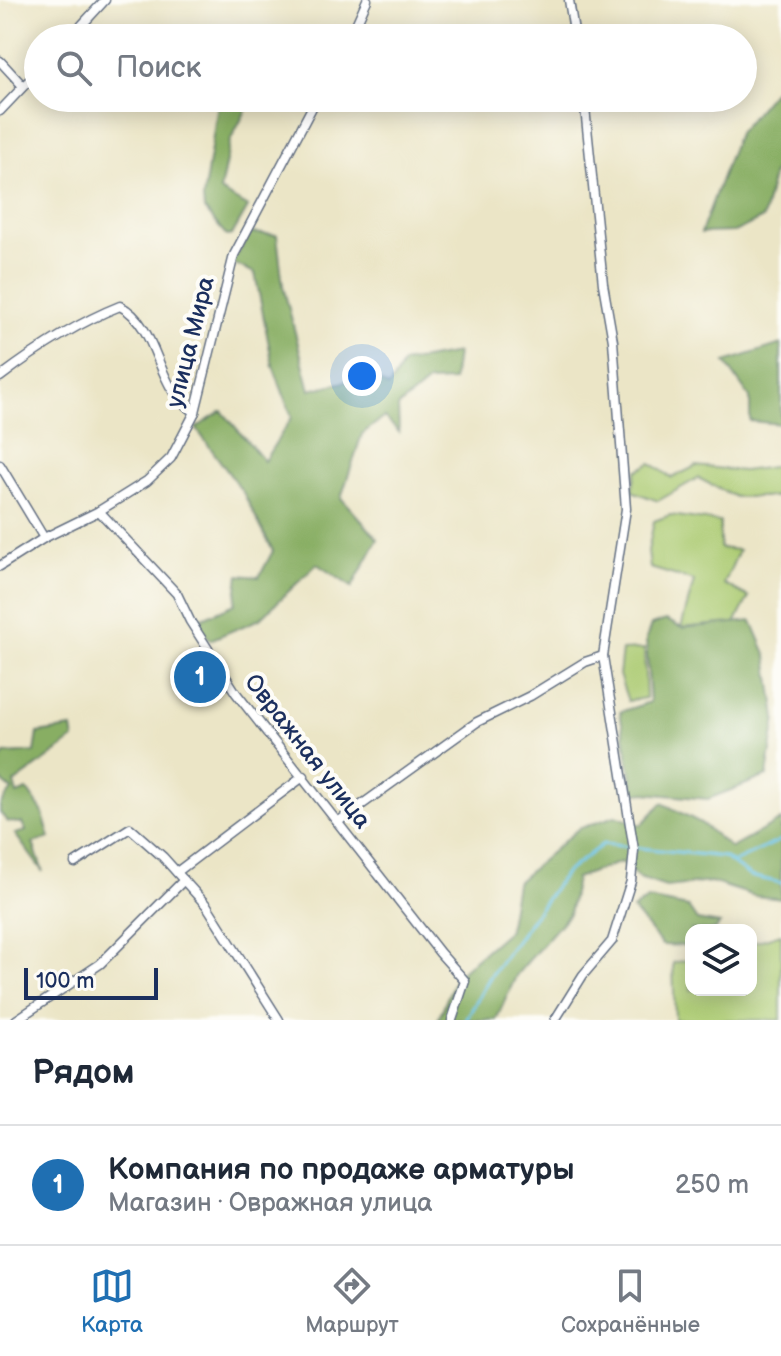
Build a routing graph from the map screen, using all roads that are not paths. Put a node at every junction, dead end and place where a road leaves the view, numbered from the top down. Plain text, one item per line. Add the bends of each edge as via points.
1 (105, 0) edge
2 (367, 0) edge
3 (569, 0) edge
4 (83, 24) edge
5 (356, 24) edge
6 (573, 24) edge
7 (0, 61) edge
8 (23, 86) joint
9 (0, 111) edge
10 (310, 112) edge
11 (585, 112) edge
12 (0, 377) edge
13 (195, 412) junction
14 (0, 465) edge
15 (99, 511) junction
16 (44, 538) junction
17 (0, 566) edge
18 (603, 656) junction
19 (304, 776) junction
20 (339, 821) junction
21 (75, 863) dead end
22 (177, 872) junction
23 (184, 880) junction
24 (16, 1020) edge
25 (279, 1020) edge
26 (452, 1020) edge
27 (555, 1020) edge

1 - 4 street
2 - 5 street
3 - 6 street
7 - 8 street
8 - 9 street
10 - 13 street, улица Мира via 231,262
11 - 18 street via 613,341 626,509
12 - 13 street via 32,353 120,306 131,311 174,392
13 - 15 street, улица Мира via 171,458 147,481
14 - 16 street
15 - 16 street, улица Мира
15 - 19 street, Овражная улица via 177,594 236,693
16 - 17 street, улица Мира
18 - 20 street via 477,722
18 - 27 street via 633,846 631,881 612,941
19 - 20 street, Овражная улица
19 - 22 street
20 - 26 street, Овражная улица via 465,981
21 - 22 street via 130,828
22 - 23 street
23 - 24 street via 100,964
23 - 25 street via 207,906

